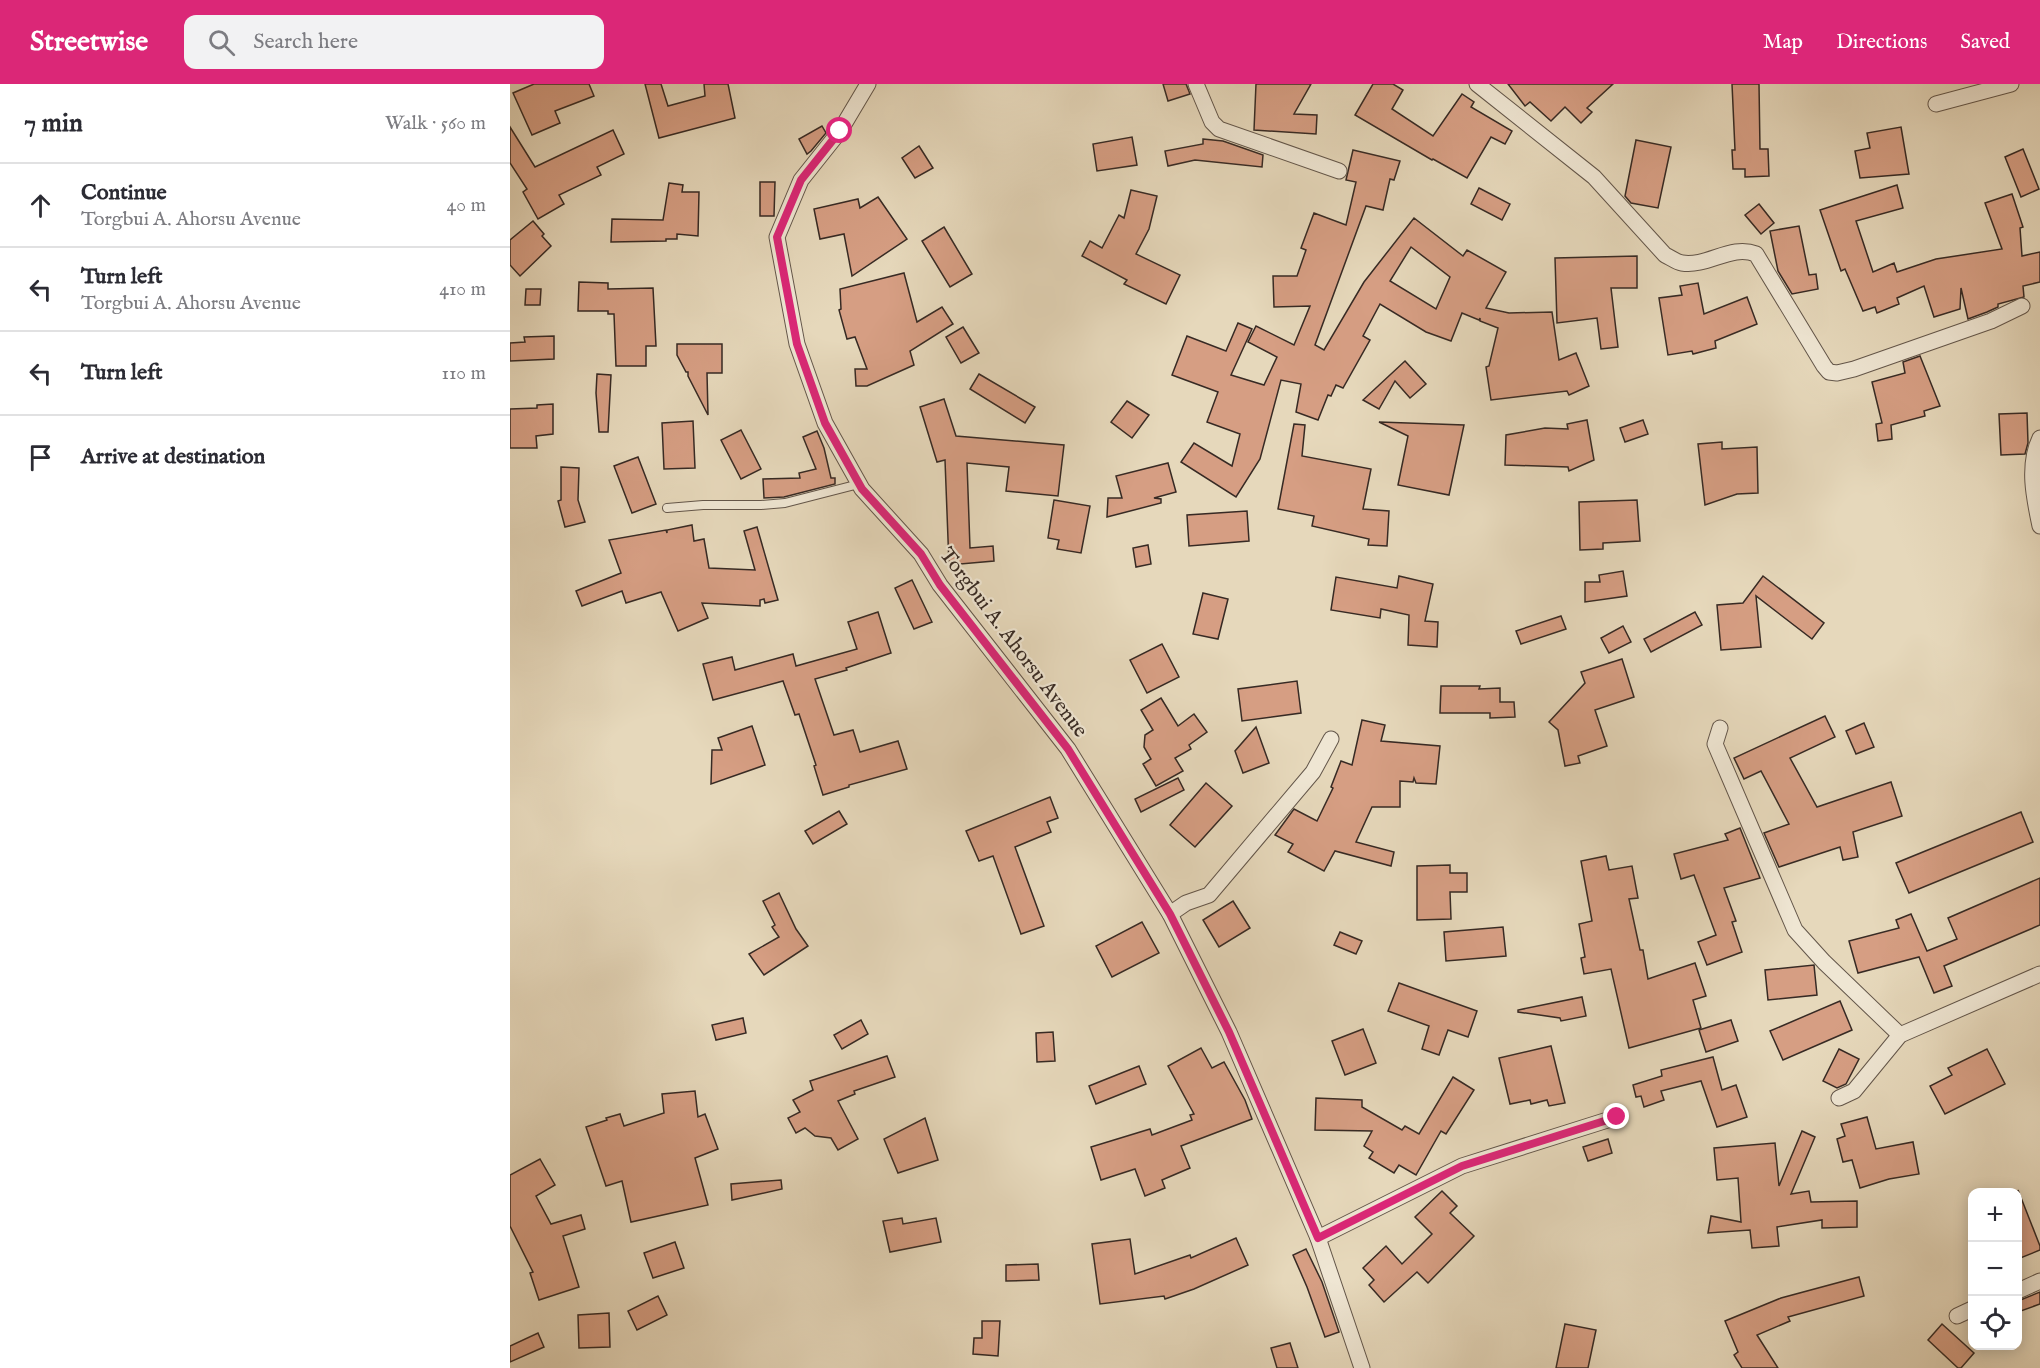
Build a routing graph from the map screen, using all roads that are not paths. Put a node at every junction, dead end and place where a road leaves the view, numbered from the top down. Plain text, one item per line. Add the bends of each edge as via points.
1 (868, 84) edge
2 (1196, 84) edge
3 (1476, 84) edge
4 (2011, 84) edge
5 (1936, 104) dead end
6 (1339, 171) dead end
7 (2022, 306) dead end
8 (2040, 438) edge
9 (859, 484) junction
10 (667, 508) dead end
11 (2040, 526) edge
12 (1720, 728) dead end
13 (1330, 739) dead end
14 (1170, 914) junction
15 (2040, 974) edge
16 (1900, 1035) junction
17 (1839, 1098) dead end
18 (1617, 1117) dead end
19 (1318, 1238) junction
20 (2040, 1281) edge
21 (2022, 1289) edge
22 (1968, 1311) edge
23 (1957, 1316) dead end
24 (1362, 1368) edge

1 - 9 street, Torgbui A. Ahorsu Avenue via 840,131 801,180 777,237 797,344 825,423
2 - 6 street via 1218,129
3 - 7 street via 1594,177 1665,255 1680,263 1693,264 1738,251 1756,254 1829,372 1854,369 1991,321
4 - 5 street
8 - 11 street via 2033,455
9 - 10 lane via 785,503
9 - 14 street, Torgbui A. Ahorsu Avenue via 921,554 940,585 1068,749
12 - 16 street via 1715,744 1795,930
13 - 14 street via 1313,772 1209,895
14 - 19 street, Torgbui A. Ahorsu Avenue via 1229,1032
15 - 16 street
16 - 17 street via 1854,1090
18 - 19 street via 1462,1166
19 - 24 street, Torgbui A. Ahorsu Avenue
20 - 21 street
22 - 23 street

